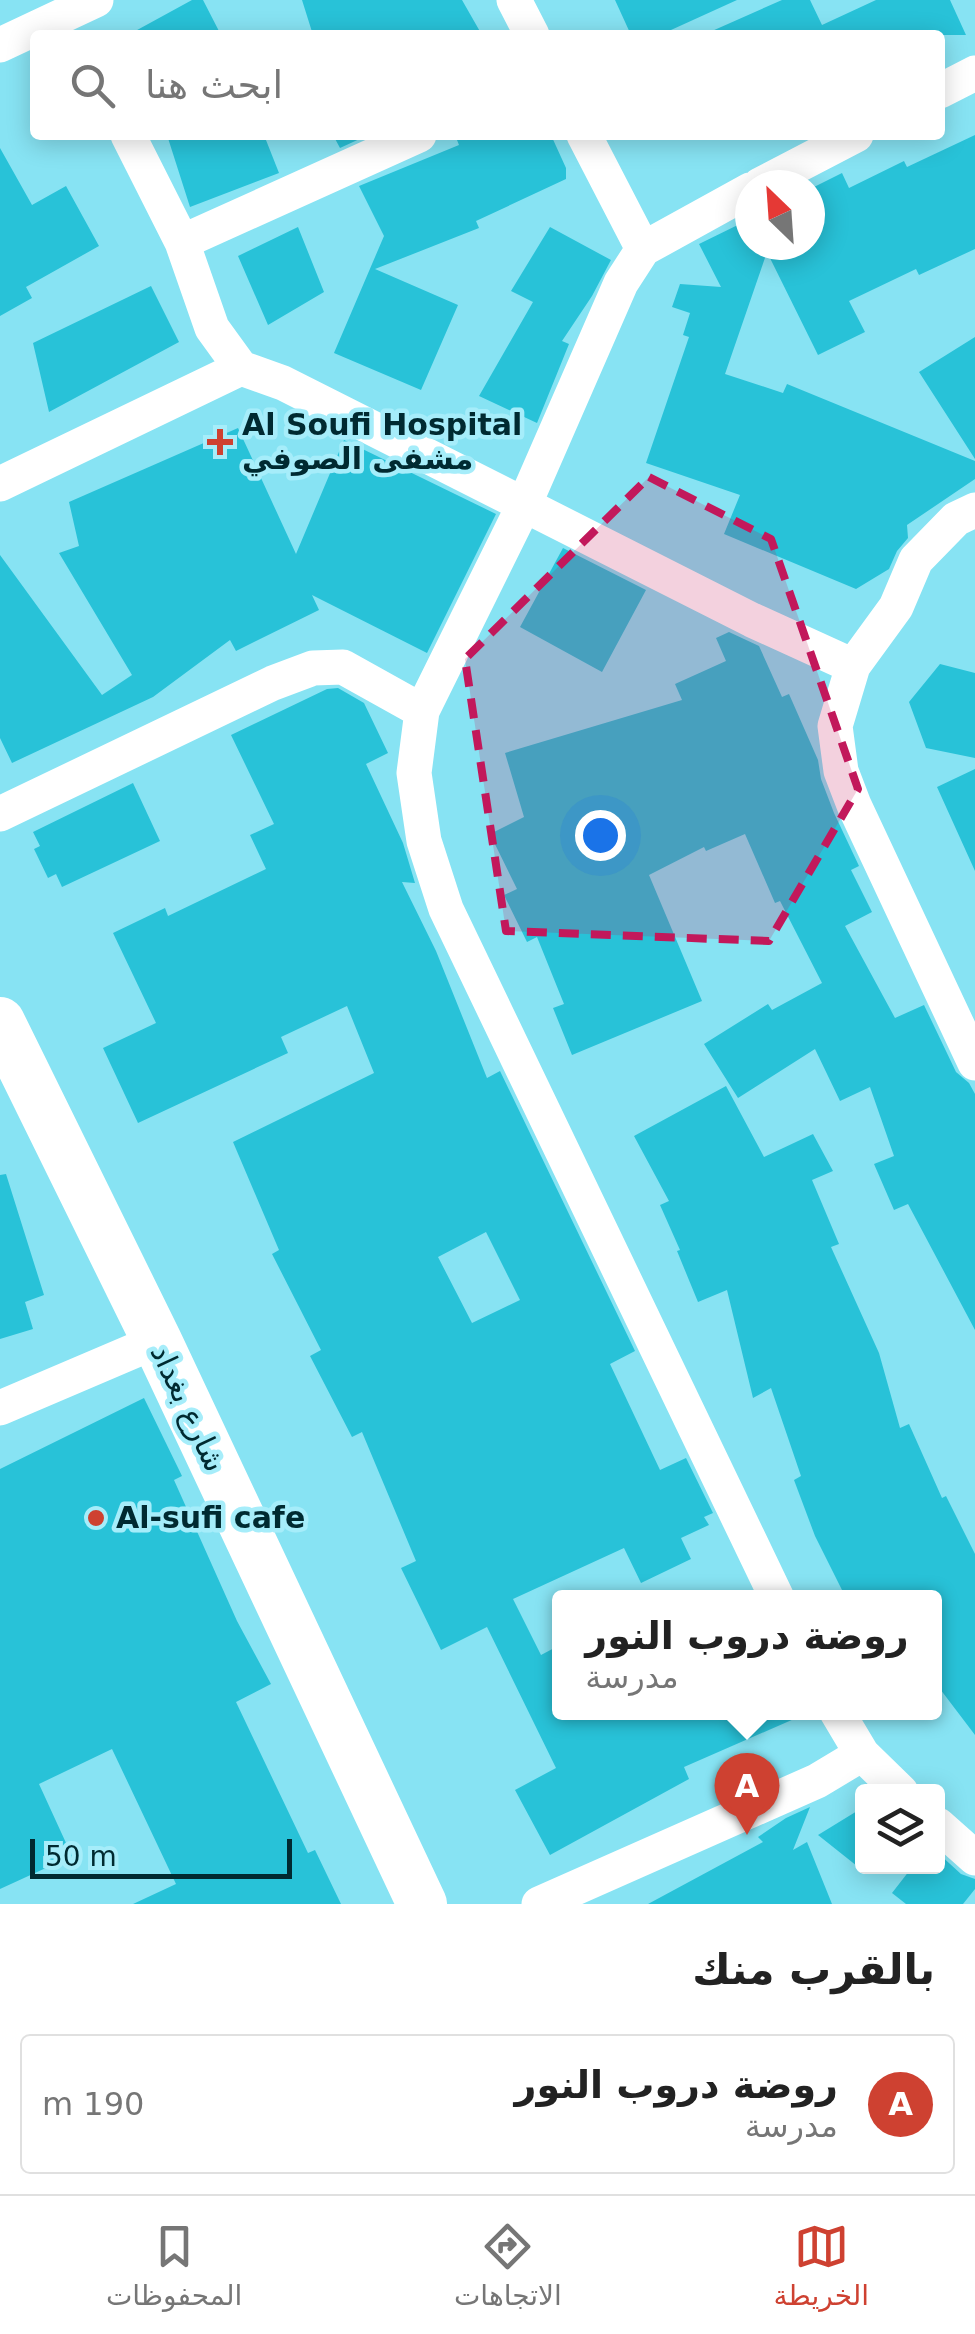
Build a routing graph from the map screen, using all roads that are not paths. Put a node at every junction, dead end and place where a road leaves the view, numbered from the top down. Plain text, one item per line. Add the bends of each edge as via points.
1 (514, 0) edge
2 (85, 15) edge
3 (42, 30) edge
4 (529, 30) edge
5 (30, 34) edge
6 (0, 45) edge
7 (975, 73) edge
8 (945, 89) edge
9 (131, 140) edge
10 (408, 140) edge
11 (587, 140) edge
12 (846, 140) edge
13 (789, 170) edge
14 (735, 198) edge
15 (182, 242) junction
16 (643, 249) junction
17 (241, 368) junction
18 (0, 484) edge
19 (524, 505) junction
20 (975, 510) edge
21 (853, 666) junction
22 (422, 710) junction
23 (0, 814) edge
24 (0, 1022) edge
25 (975, 1062) edge
26 (157, 1341) junction
27 (0, 1408) edge
28 (774, 1590) edge
29 (842, 1720) edge
30 (862, 1754) junction
31 (894, 1784) edge
32 (945, 1831) edge
33 (975, 1858) edge
34 (422, 1904) edge
35 (539, 1904) edge

1 - 4 street
2 - 3 street
5 - 6 street
7 - 8 street
9 - 15 street
10 - 15 street
11 - 16 street
12 - 13 street
14 - 16 street
15 - 17 street via 212,328
16 - 19 street via 620,283
17 - 18 street
17 - 19 street
19 - 21 street
19 - 22 street
20 - 21 street via 956,518 916,560 896,607
21 - 25 street via 834,726 841,771
22 - 23 street via 343,667 313,668
22 - 28 street via 414,773 424,841 446,909
24 - 26 main road, شارع بغداد
26 - 27 street
26 - 34 main road, شارع بغداد
29 - 30 street
30 - 31 street
30 - 35 street via 817,1782
32 - 33 street

